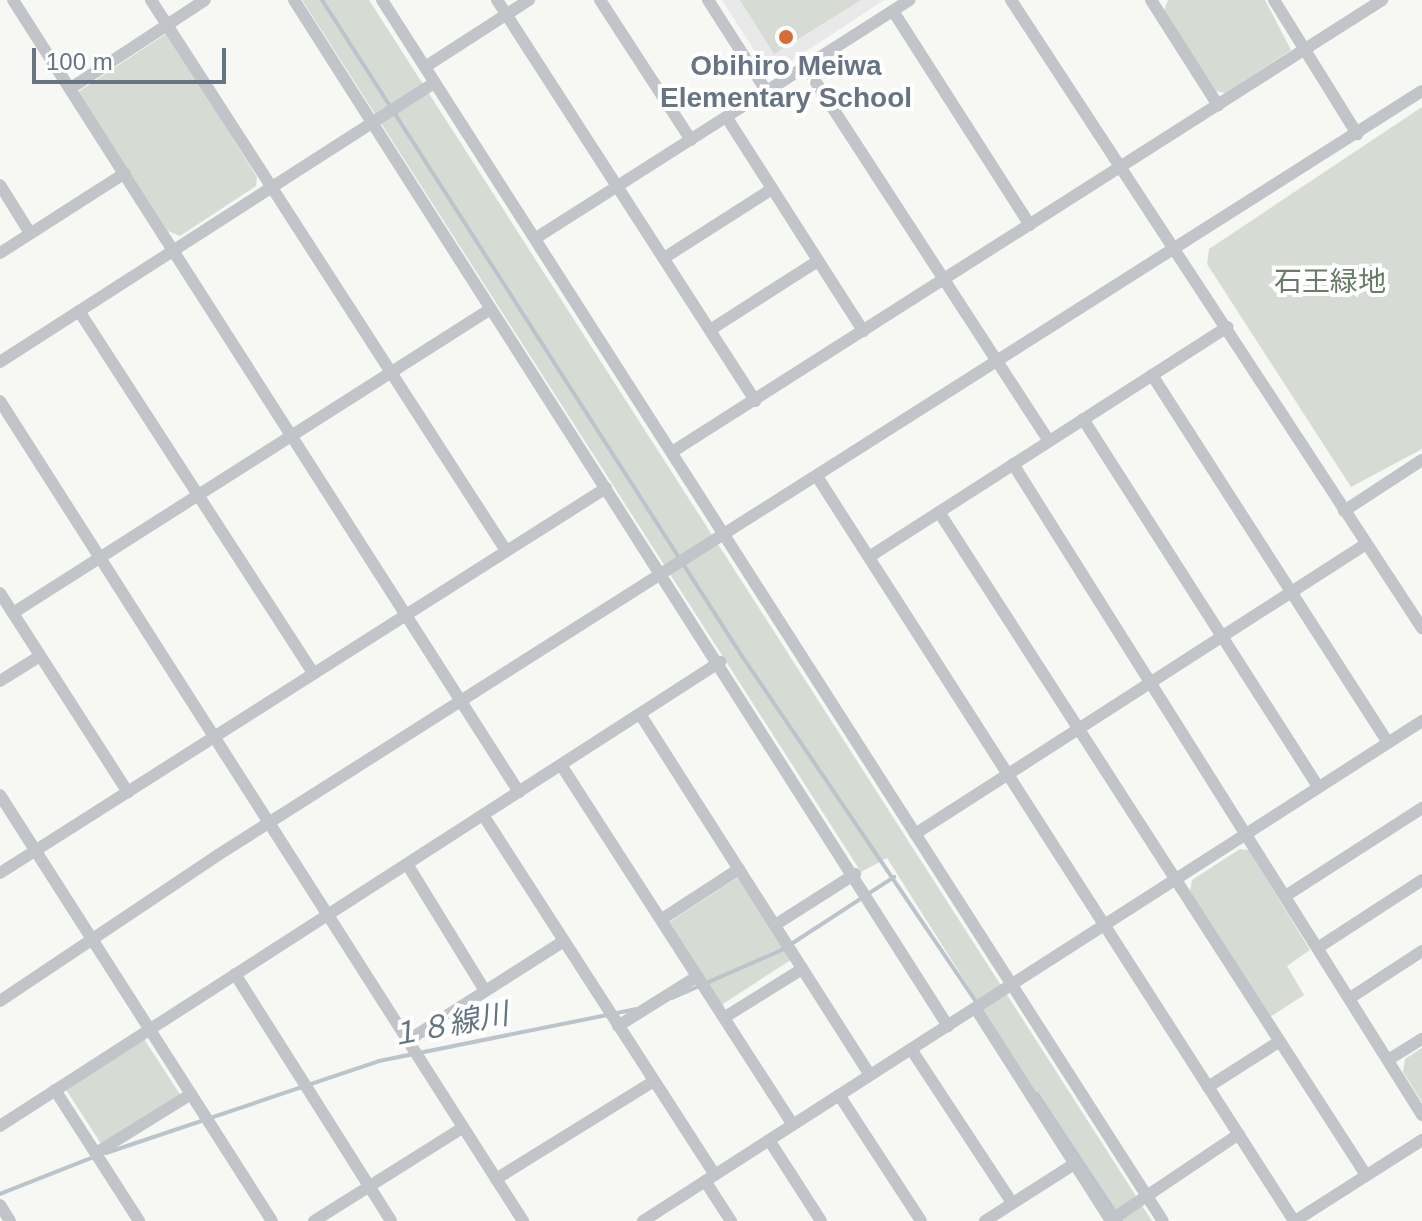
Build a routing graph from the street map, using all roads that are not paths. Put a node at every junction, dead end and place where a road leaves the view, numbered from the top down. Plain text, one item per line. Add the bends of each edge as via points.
1 (13, 0) edge
2 (151, 0) edge
3 (205, 0) edge
4 (294, 0) edge
5 (382, 0) edge
6 (497, 0) edge
7 (529, 0) edge
8 (600, 0) edge
9 (708, 0) edge
10 (910, 0) edge
11 (1011, 0) edge
12 (1274, 0) edge
13 (1382, 0) edge
14 (1154, 1) edge
15 (893, 11) junction
16 (506, 15) junction
17 (167, 25) junction
18 (1306, 50) junction
19 (425, 67) junction
20 (806, 67) junction
21 (434, 83) junction
22 (71, 88) junction
23 (1422, 91) edge
24 (767, 92) junction
25 (1218, 105) junction
26 (727, 118) junction
27 (373, 123) junction
28 (1357, 134) junction
29 (691, 140) junction
30 (1123, 165) junction
31 (125, 173) junction
32 (0, 185) edge
33 (618, 186) junction
34 (270, 187) junction
35 (772, 189) junction
36 (1030, 225) junction
37 (30, 233) junction
38 (536, 238) junction
39 (1177, 249) junction
40 (174, 250) junction
41 (0, 253) edge
42 (664, 258) junction
43 (818, 261) junction
44 (944, 279) junction
45 (489, 310) junction
46 (79, 311) junction
47 (1227, 327) junction
48 (710, 330) junction
49 (863, 331) junction
50 (0, 362) edge
51 (997, 362) junction
52 (389, 373) junction
53 (1152, 375) junction
54 (0, 401) edge
55 (755, 401) junction
56 (1083, 419) junction
57 (293, 435) junction
58 (1049, 441) junction
59 (672, 452) junction
60 (1422, 460) edge
61 (1013, 464) junction
62 (818, 478) junction
63 (606, 488) junction
64 (197, 494) junction
65 (1344, 511) junction
66 (939, 512) junction
67 (726, 536) junction
68 (1366, 544) junction
69 (505, 549) junction
70 (100, 557) junction
71 (869, 557) junction
72 (663, 574) junction
73 (1290, 592) junction
74 (0, 593) edge
75 (13, 613) junction
76 (406, 614) junction
77 (1422, 628) edge
78 (1221, 635) junction
79 (40, 656) junction
80 (720, 662) junction
81 (314, 674) junction
82 (0, 681) edge
83 (1152, 681) junction
84 (463, 699) junction
85 (640, 714) junction
86 (1422, 721) edge
87 (1078, 728) junction
88 (215, 736) junction
89 (1388, 743) junction
90 (561, 765) junction
91 (1008, 774) junction
92 (1318, 787) junction
93 (128, 792) junction
94 (519, 792) junction
95 (0, 795) edge
96 (1422, 808) edge
97 (483, 815) junction
98 (270, 823) junction
99 (1248, 831) junction
100 (915, 834) junction
101 (35, 851) junction
102 (407, 864) junction
103 (739, 869) junction
104 (0, 873) edge
105 (855, 874) junction
106 (1174, 877) junction
107 (1422, 880) edge
108 (1287, 895) junction
109 (326, 916) junction
110 (662, 919) junction
111 (1103, 923) junction
112 (775, 925) junction
113 (91, 940) junction
114 (561, 943) junction
115 (1319, 947) junction
116 (1422, 951) edge
117 (802, 969) junction
118 (235, 974) junction
119 (698, 976) junction
120 (1011, 984) junction
121 (485, 991) junction
122 (1350, 998) junction
123 (0, 1001) edge
124 (976, 1009) junction
125 (725, 1017) junction
126 (618, 1026) junction
127 (948, 1026) junction
128 (148, 1028) junction
129 (1422, 1039) edge
130 (407, 1041) junction
131 (1280, 1041) junction
132 (911, 1049) junction
133 (1388, 1060) junction
134 (870, 1075) junction
135 (654, 1081) junction
136 (1208, 1087) junction
137 (55, 1090) junction
138 (191, 1094) junction
139 (839, 1095) junction
140 (1422, 1115) edge
141 (793, 1125) junction
142 (0, 1126) edge
143 (462, 1128) junction
144 (1239, 1134) junction
145 (769, 1140) junction
146 (1422, 1140) edge
147 (96, 1153) junction
148 (1074, 1164) junction
149 (1366, 1175) junction
150 (710, 1178) junction
151 (496, 1179) junction
152 (369, 1186) junction
153 (1147, 1196) junction
154 (1012, 1203) junction
155 (139, 1221) edge
156 (272, 1221) edge
157 (314, 1221) edge
158 (391, 1221) edge
159 (523, 1221) edge
160 (643, 1221) edge
161 (731, 1221) edge
162 (821, 1221) edge
163 (921, 1221) edge
164 (985, 1221) edge
165 (1111, 1221) edge
166 (1163, 1221) edge
167 (1295, 1221) edge

1 - 22 street
2 - 17 street
3 - 17 street
4 - 27 street
5 - 19 street
6 - 16 street
7 - 16 street
8 - 29 street
9 - 24 street
10 - 15 street
11 - 30 street
12 - 18 street
13 - 18 street
14 - 25 street
15 - 20 street
15 - 36 street
16 - 19 street
16 - 33 street
17 - 22 street
17 - 34 street
18 - 25 street
18 - 28 street
19 - 21 street
20 - 24 street
20 - 44 street
21 - 27 street
21 - 38 street
22 - 31 street
23 - 28 street
24 - 26 street
25 - 30 street
26 - 29 street
26 - 35 street
27 - 34 street
27 - 45 street
28 - 39 street
29 - 33 street
30 - 36 street
30 - 39 street
31 - 37 street
31 - 40 street
32 - 37 street
33 - 38 street
33 - 42 street
34 - 40 street
34 - 52 street
35 - 42 street
35 - 43 street
36 - 44 street
37 - 41 street
38 - 59 street
39 - 47 street
39 - 51 street
40 - 46 street
40 - 57 street
42 - 48 street
43 - 48 street
43 - 49 street
44 - 49 street
44 - 51 street
45 - 52 street
45 - 63 street
46 - 50 street
46 - 64 street
47 - 53 street
47 - 65 street
48 - 55 street
49 - 55 street
51 - 58 street
51 - 62 street
52 - 57 street
52 - 69 street
53 - 56 street
53 - 73 street
54 - 70 street
55 - 59 street
56 - 58 street
56 - 78 street
57 - 64 street
57 - 76 street
58 - 61 street
59 - 67 street
60 - 65 street
61 - 66 street
61 - 83 street
62 - 67 street
62 - 71 street
63 - 69 street
63 - 72 street
64 - 70 street
64 - 81 street
65 - 68 street
66 - 71 street
66 - 87 street
67 - 72 street
67 - 100 street
68 - 73 street
68 - 77 street
69 - 76 street
70 - 75 street
70 - 88 street
71 - 91 street
72 - 80 street
72 - 84 street
73 - 78 street
73 - 89 street
74 - 75 street
75 - 79 street
76 - 81 street
76 - 84 street
78 - 83 street
78 - 92 street
79 - 82 street
79 - 93 street
80 - 85 street
80 - 105 street
81 - 88 street
83 - 87 street
83 - 99 street
84 - 94 street
84 - 98 street
85 - 90 street
85 - 103 street
86 - 89 street
87 - 91 street
87 - 106 street
88 - 93 street
88 - 98 street
89 - 92 street
90 - 94 street
90 - 110 street
91 - 100 street
91 - 111 street
92 - 99 street
93 - 101 street
94 - 97 street
95 - 101 street
96 - 108 street
97 - 102 street
97 - 114 street
98 - 109 street
98 - 113 street
99 - 106 street
99 - 108 street
100 - 120 street
101 - 104 street
101 - 113 street
102 - 109 street
102 - 121 street
103 - 110 street
103 - 112 street
105 - 112 street
105 - 127 street
106 - 111 street
106 - 131 street
107 - 115 street
108 - 115 street
109 - 118 street
109 - 130 street
110 - 119 street
111 - 120 street
111 - 136 street
112 - 117 street
113 - 123 street
113 - 128 street
114 - 121 street
114 - 126 street
115 - 122 street
116 - 122 street
117 - 125 street
117 - 134 street
118 - 128 street
118 - 152 street
119 - 125 street
119 - 126 street
120 - 124 street
120 - 153 street
121 - 130 street
122 - 133 street
124 - 127 street
124 - 148 street
125 - 141 street
126 - 135 street
127 - 132 street
128 - 137 street
128 - 138 street
129 - 133 street
130 - 143 street
131 - 136 street
131 - 149 street
132 - 134 street
132 - 154 street
133 - 140 street
134 - 139 street
135 - 150 street
135 - 151 street
136 - 144 street
137 - 142 street
137 - 147 street
138 - 147 street
138 - 156 street
139 - 141 street
139 - 163 street
141 - 145 street
143 - 151 street
143 - 152 street
144 - 153 street
144 - 167 street
145 - 150 street
145 - 162 street
146 - 149 street
147 - 155 street
148 - 154 street
148 - 165 street
149 - 167 street
150 - 160 street
150 - 161 street
151 - 159 street
152 - 157 street
152 - 158 street
153 - 165 street
153 - 166 street
154 - 164 street

